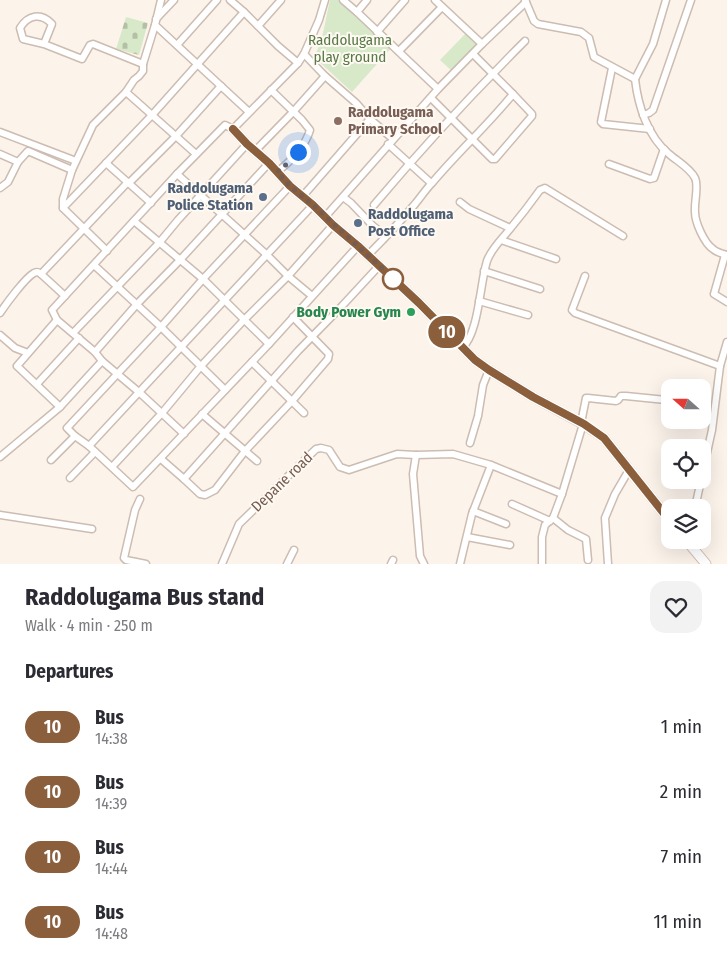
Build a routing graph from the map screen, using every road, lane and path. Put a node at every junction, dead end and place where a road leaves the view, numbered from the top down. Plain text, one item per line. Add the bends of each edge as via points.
1 (160, 0) edge
2 (174, 0) edge
3 (217, 0) edge
4 (230, 0) edge
5 (242, 0) edge
6 (281, 0) edge
7 (323, 0) edge
8 (343, 0) edge
9 (367, 0) edge
10 (405, 0) edge
11 (666, 0) edge
12 (691, 0) edge
13 (526, 1) edge
14 (440, 3) edge
15 (236, 6) junction
16 (244, 12) junction
17 (357, 12) junction
18 (155, 22) junction
19 (258, 26) junction
20 (378, 32) junction
21 (525, 41) dead end
22 (44, 44) junction
23 (482, 44) junction
24 (177, 45) junction
25 (399, 51) junction
26 (304, 54) junction
27 (473, 54) junction
28 (298, 62) junction
29 (143, 64) junction
30 (198, 65) junction
31 (612, 68) junction
32 (492, 74) junction
33 (325, 76) junction
34 (635, 79) junction
35 (221, 86) junction
36 (438, 89) junction
37 (271, 90) junction
38 (126, 92) junction
39 (512, 94) junction
40 (431, 98) junction
41 (249, 112) junction
42 (293, 112) junction
43 (152, 114) junction
44 (643, 114) junction
45 (370, 119) junction
46 (451, 119) junction
47 (233, 129) junction
48 (650, 130) junction
49 (0, 132) edge
50 (176, 136) junction
51 (472, 140) junction
52 (391, 142) junction
53 (247, 144) junction
54 (664, 149) junction
55 (256, 151) junction
56 (0, 154) edge
57 (196, 154) junction
58 (76, 161) junction
59 (18, 162) junction
60 (106, 163) junction
61 (269, 163) junction
62 (409, 164) junction
63 (609, 164) dead end
64 (72, 170) junction
65 (277, 172) junction
66 (177, 174) junction
67 (128, 183) junction
68 (431, 183) junction
69 (290, 186) junction
70 (0, 188) edge
71 (201, 196) junction
72 (302, 197) junction
73 (343, 197) junction
74 (460, 202) dead end
75 (151, 203) junction
76 (313, 205) junction
77 (374, 205) dead end
78 (63, 208) junction
79 (222, 215) junction
80 (325, 217) junction
81 (134, 221) junction
82 (333, 225) junction
83 (510, 228) junction
84 (84, 229) junction
85 (244, 235) junction
86 (386, 236) junction
87 (623, 236) dead end
88 (500, 240) junction
89 (159, 243) junction
90 (358, 246) junction
91 (106, 250) junction
92 (267, 255) junction
93 (726, 255) edge
94 (368, 256) junction
95 (556, 259) dead end
96 (180, 260) junction
97 (94, 265) junction
98 (379, 266) junction
99 (484, 271) junction
100 (41, 274) junction
101 (288, 276) junction
102 (585, 276) dead end
103 (203, 279) junction
104 (117, 287) junction
105 (540, 289) dead end
106 (65, 296) junction
107 (312, 296) junction
108 (479, 300) junction
109 (225, 301) junction
110 (727, 302) edge
111 (137, 304) junction
112 (0, 313) edge
113 (528, 316) dead end
114 (292, 317) junction
115 (57, 320) junction
116 (244, 320) junction
117 (161, 327) junction
118 (73, 333) junction
119 (0, 335) edge
120 (313, 336) junction
121 (79, 338) junction
122 (727, 342) edge
123 (269, 344) junction
124 (182, 347) junction
125 (462, 348) junction
126 (95, 352) junction
127 (28, 353) junction
128 (102, 361) junction
129 (252, 362) junction
130 (202, 366) junction
131 (720, 366) junction
132 (489, 370) junction
133 (117, 374) junction
134 (272, 382) junction
135 (37, 384) junction
136 (225, 390) junction
137 (140, 392) junction
138 (661, 400) edge
139 (292, 401) junction
140 (60, 407) junction
141 (162, 413) junction
142 (304, 413) dead end
143 (202, 414) junction
144 (582, 423) junction
145 (184, 434) junction
146 (225, 434) junction
147 (75, 436) junction
148 (710, 439) edge
149 (470, 443) dead end
150 (89, 446) junction
151 (245, 451) junction
152 (96, 452) junction
153 (416, 455) junction
154 (0, 457) edge
155 (161, 459) junction
156 (52, 460) dead end
157 (257, 462) dead end
158 (490, 465) junction
159 (112, 467) junction
160 (629, 470) junction
161 (70, 478) dead end
162 (184, 479) junction
163 (562, 494) junction
164 (140, 499) dead end
165 (512, 504) dead end
166 (661, 510) edge
167 (473, 511) junction
168 (0, 515) edge
169 (551, 520) junction
170 (506, 524) dead end
171 (92, 529) dead end
172 (467, 537) junction
173 (510, 545) dead end
174 (694, 549) edge
175 (294, 550) dead end
176 (588, 560) dead end
177 (146, 564) edge
178 (222, 564) edge
179 (288, 564) edge
180 (424, 564) edge
181 (460, 564) edge
182 (542, 564) edge
183 (608, 564) edge
184 (706, 564) edge

1 - 18 street
2 - 18 street
3 - 24 street
4 - 15 street
5 - 15 street
6 - 19 street
7 - 26 street via 319,20
8 - 17 street
9 - 17 street
10 - 20 street
11 - 34 street via 652,44
12 - 44 street via 653,110
13 - 23 street
13 - 31 street via 534,21 582,32 589,38 594,57
14 - 23 street
14 - 25 street
15 - 16 street
16 - 19 street
16 - 30 street
17 - 20 street
18 - 24 street
18 - 29 street
19 - 28 street
20 - 25 street
21 - 32 street
22 - 22 street via 52,24 38,16 24,21 20,28 23,39
22 - 29 street via 82,59 93,44
23 - 27 street
24 - 30 street
25 - 36 street
26 - 28 street
26 - 33 street
27 - 32 street
27 - 36 street
28 - 37 street
29 - 38 street via 143,71
30 - 35 street
30 - 43 street
31 - 34 street
31 - 48 street via 603,124
32 - 39 street
32 - 46 street
33 - 42 street
33 - 45 street
34 - 44 street
35 - 41 street
35 - 50 street
36 - 40 street
37 - 41 street
37 - 42 street
38 - 43 street
38 - 58 street via 93,125
39 - 51 street
39 - 51 street via 532,114 513,140 492,160
40 - 46 street
40 - 52 street
41 - 47 street
42 - 55 street
42 - 65 street via 310,130 307,140
43 - 50 street
43 - 60 street
44 - 48 street
45 - 52 street
45 - 72 street
46 - 51 street
46 - 62 street
47 - 53 street
47 - 57 street via 225,125
48 - 54 street
49 - 58 street
50 - 57 street
50 - 67 street
51 - 68 street
52 - 62 street
52 - 73 street
53 - 55 street
53 - 71 street
54 - 63 street via 654,178
54 - 93 street via 693,174 696,180 697,225 713,250
55 - 61 street
56 - 59 street
57 - 66 street
58 - 64 street
59 - 64 street via 28,151
59 - 70 street via 8,182
60 - 67 street
60 - 78 street
61 - 65 street
61 - 79 street
62 - 68 street
62 - 77 street
64 - 78 street
65 - 69 street
66 - 71 street
66 - 75 street
67 - 75 street
67 - 84 street
68 - 86 street
69 - 72 street
69 - 85 street
71 - 79 street
71 - 89 street
72 - 76 street
73 - 80 street
73 - 86 street
74 - 83 street
75 - 81 street
76 - 80 street
76 - 92 street
78 - 84 street
79 - 85 street
79 - 96 street
80 - 82 street
81 - 89 street
81 - 91 street
82 - 90 street
82 - 101 street
83 - 87 street via 545,188
83 - 88 street
84 - 91 street
84 - 100 street
85 - 92 street
85 - 103 street
86 - 94 street
88 - 95 street
88 - 99 street
89 - 96 street
89 - 104 street
90 - 94 street
90 - 107 street
91 - 97 street
92 - 101 street
92 - 109 street
93 - 110 street via 714,294
94 - 98 street
96 - 103 street
96 - 111 street
97 - 104 street
97 - 106 street
98 - 120 street
98 - 125 street
99 - 105 street
99 - 108 street
100 - 106 street
100 - 112 street via 35,272 26,280
101 - 107 street
101 - 116 street
102 - 131 street via 572,310 575,313
103 - 109 street
103 - 117 street
104 - 111 street
104 - 118 street
106 - 115 street via 52,310
107 - 114 street
108 - 113 street
108 - 125 street via 475,323 467,344
109 - 116 street
109 - 124 street
111 - 117 street
111 - 126 street
114 - 120 street
114 - 123 street
115 - 118 street
115 - 127 street
116 - 123 street
116 - 130 street
117 - 124 street
117 - 133 street
118 - 121 street
119 - 127 street via 15,348
120 - 134 street
120 - 139 street via 329,354 328,359
121 - 126 street
121 - 135 street
122 - 131 street
123 - 129 street
124 - 130 street
124 - 137 street
125 - 132 street
126 - 128 street
127 - 135 street via 17,366
128 - 133 street
128 - 140 street
129 - 134 street
129 - 136 street
130 - 136 street
130 - 141 street
131 - 148 street
132 - 144 street
132 - 149 street
133 - 137 street
133 - 147 street via 67,428
134 - 139 street
134 - 146 street
135 - 140 street
136 - 143 street
137 - 141 street
137 - 150 street
138 - 144 street via 626,396 616,401 586,398
139 - 142 street
139 - 151 street
140 - 154 street
141 - 145 street
141 - 159 street
143 - 145 street
143 - 146 street
144 - 160 street via 604,438
144 - 163 street
145 - 155 street
146 - 151 street
146 - 162 street
147 - 150 street
147 - 156 street
150 - 152 street
151 - 157 street
151 - 162 street via 215,490 200,494
152 - 159 street
152 - 161 street
153 - 158 street, Depane road via 453,454
153 - 178 street, Depane road via 397,454 349,470 340,467 329,450 316,449 239,524
153 - 180 street via 412,474 420,556
155 - 159 street via 133,487
155 - 162 street
158 - 163 street, Depane road
158 - 167 street
160 - 166 street
160 - 183 street via 605,518
163 - 169 street
164 - 177 street via 124,558
165 - 169 street
167 - 170 street
167 - 172 street
168 - 171 street
169 - 176 street via 586,539
169 - 182 street via 545,525 542,537
172 - 173 street
172 - 181 street
174 - 184 street
175 - 179 street

